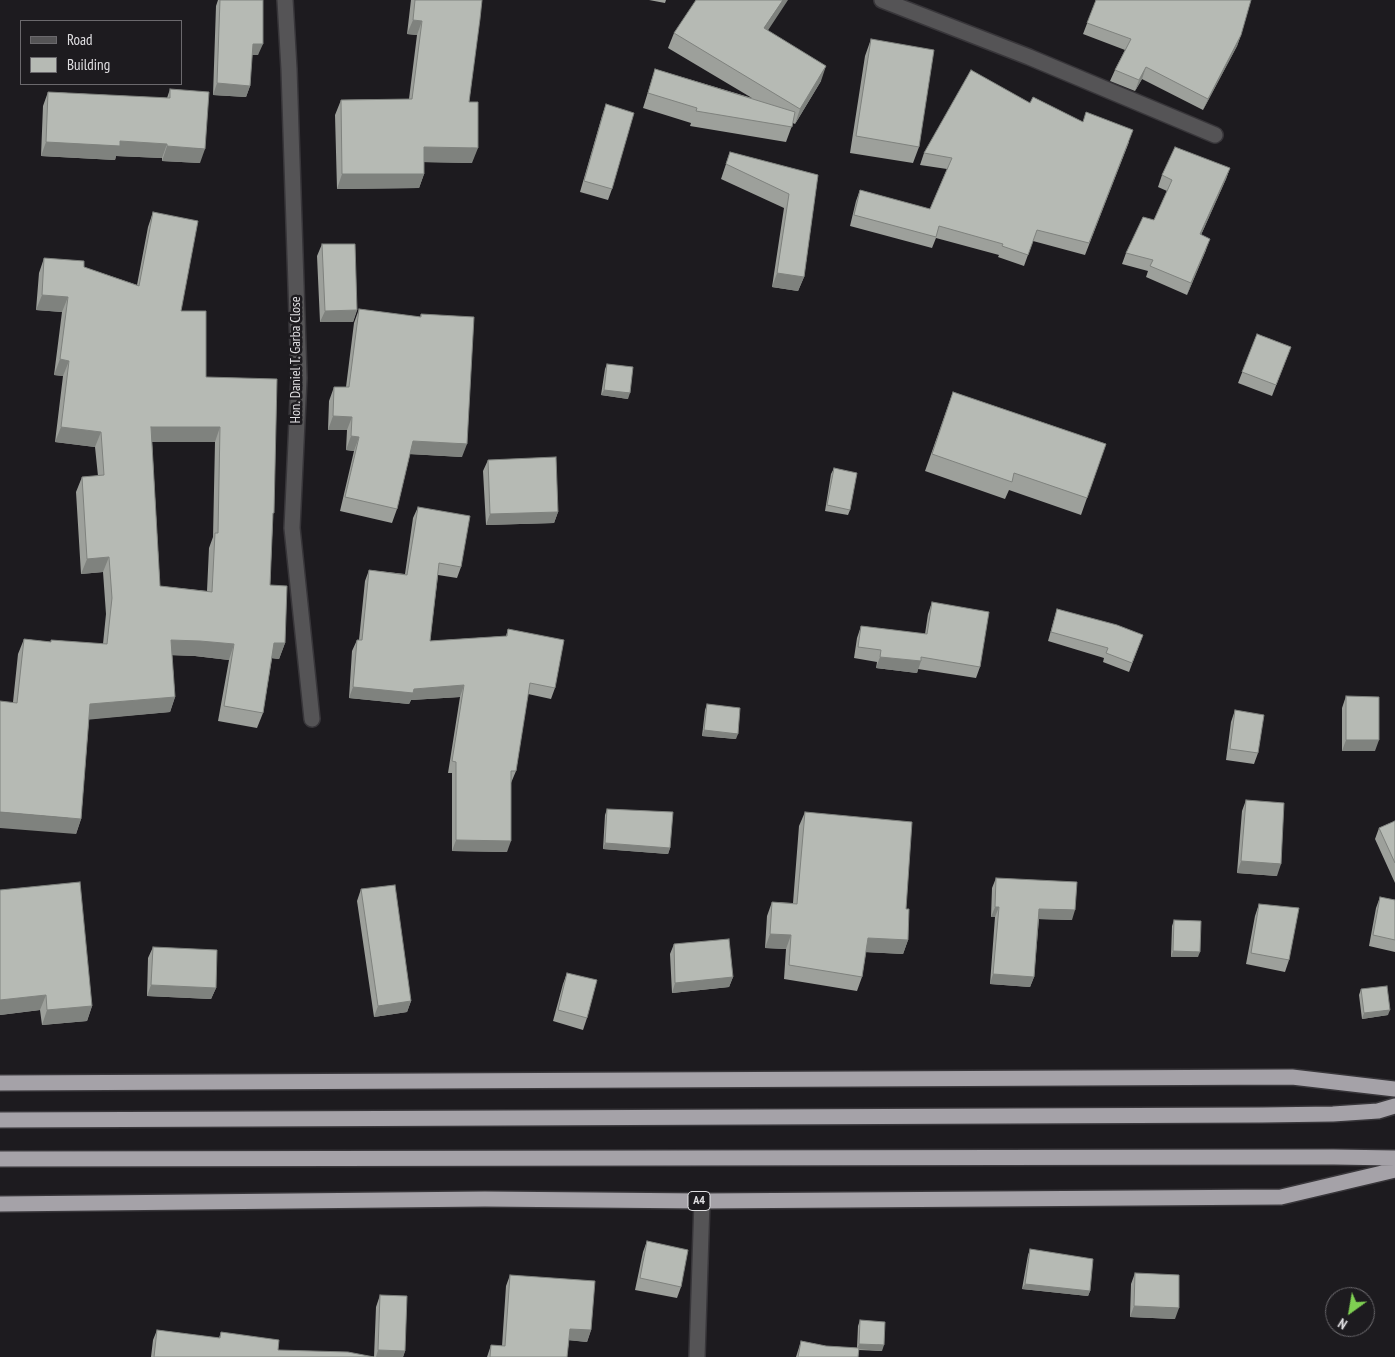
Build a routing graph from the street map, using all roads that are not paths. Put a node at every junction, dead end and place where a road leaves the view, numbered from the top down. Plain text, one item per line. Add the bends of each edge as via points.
1 (285, 0) edge
2 (882, 0) edge
3 (1215, 135) dead end
4 (312, 719) dead end
5 (0, 1083) edge
6 (1395, 1089) edge
7 (1395, 1106) edge
8 (0, 1120) edge
9 (1395, 1158) edge
10 (0, 1159) edge
11 (1395, 1170) edge
12 (702, 1201) junction
13 (0, 1204) edge
14 (697, 1357) edge

1 - 4 street, Hon. Daniel T. Garba Close via 299,378 292,528
2 - 3 street via 1029,56
5 - 6 highway via 1292,1077
7 - 8 highway via 1378,1111 1333,1114
9 - 10 highway
11 - 12 highway, A4 via 1281,1197
12 - 13 highway, A4 via 485,1198
12 - 14 street

